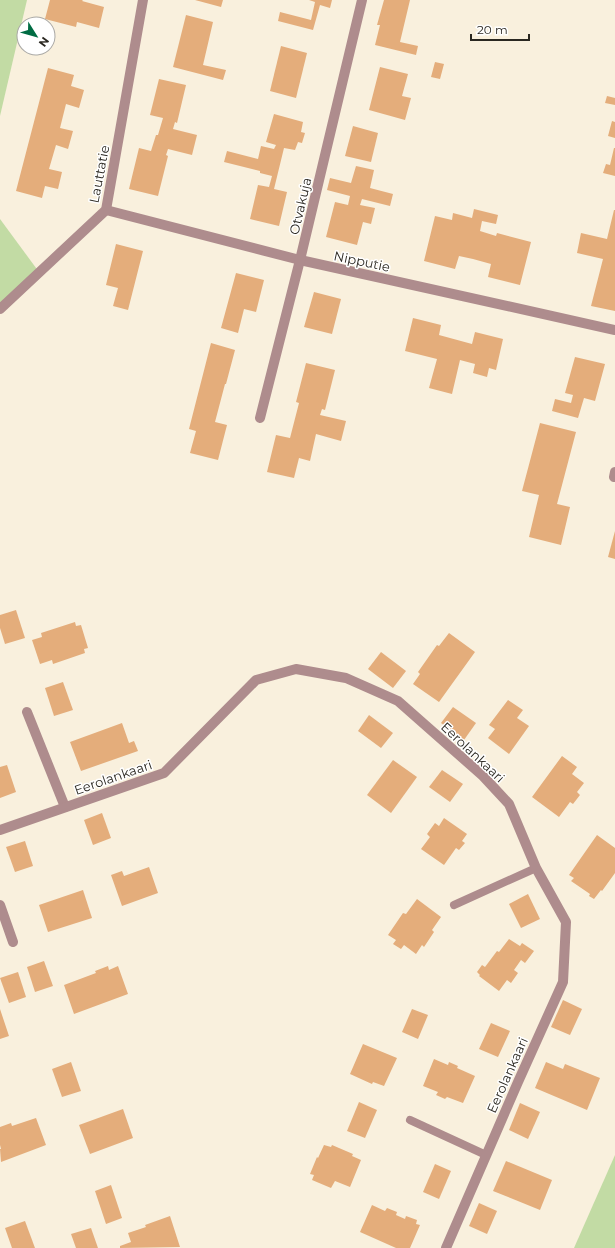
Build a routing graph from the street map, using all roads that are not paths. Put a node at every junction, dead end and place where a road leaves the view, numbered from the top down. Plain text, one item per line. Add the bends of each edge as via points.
1 (143, 0) edge
2 (362, 0) edge
3 (106, 210) junction
4 (300, 260) junction
5 (0, 309) edge
6 (615, 330) edge
7 (260, 418) dead end
8 (27, 712) dead end
9 (65, 807) junction
10 (0, 830) edge
11 (536, 868) junction
12 (0, 905) edge
13 (454, 905) dead end
14 (13, 942) dead end
15 (410, 1120) dead end
16 (486, 1155) junction
17 (446, 1248) edge

1 - 3 street, Lauttatie
2 - 4 street, Otvakuja
3 - 4 street, Nipputie
3 - 5 street, Lauttatie
4 - 6 street, Nipputie
4 - 7 street, Otvakuja
8 - 9 street
9 - 10 street, Eerolankaari
9 - 11 street, Eerolankaari via 164,773 256,680 296,669 346,678 398,701 483,776 509,804
11 - 13 lane
11 - 16 street, Eerolankaari via 566,922 563,982
12 - 14 street
15 - 16 lane
16 - 17 street, Eerolankaari

